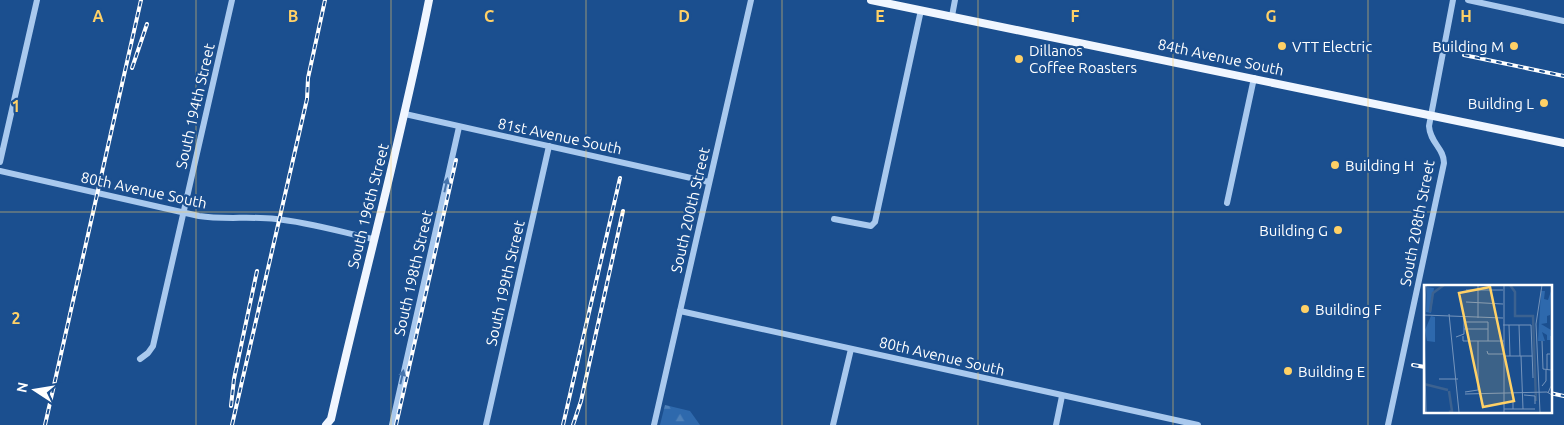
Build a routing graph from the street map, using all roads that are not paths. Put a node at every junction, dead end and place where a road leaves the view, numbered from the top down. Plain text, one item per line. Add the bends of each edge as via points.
1 (37, 0) edge
2 (232, 0) edge
3 (429, 0) edge
4 (751, 0) edge
5 (871, 0) edge
6 (955, 0) edge
7 (1453, 0) edge
8 (1468, 0) edge
9 (921, 10) junction
10 (952, 16) junction
11 (1564, 21) edge
12 (1254, 78) junction
13 (405, 114) junction
14 (1431, 114) junction
15 (459, 126) junction
16 (1564, 143) edge
17 (549, 146) junction
18 (0, 162) edge
19 (0, 171) edge
20 (709, 182) junction
21 (1227, 203) dead end
22 (184, 213) junction
23 (834, 218) dead end
24 (373, 239) junction
25 (680, 311) junction
26 (851, 349) junction
27 (140, 359) dead end
28 (1062, 396) junction
29 (331, 423) edge
30 (1184, 424) edge
31 (392, 425) edge
32 (486, 425) edge
33 (654, 425) edge
34 (833, 425) edge
35 (1056, 425) edge
36 (1198, 425) edge
37 (1388, 425) edge

1 - 18 street
2 - 22 street, South 194th Street
3 - 13 main road, South 196th Street
4 - 20 street, South 200th Street
5 - 9 main road, 84th Avenue South
6 - 10 street
7 - 14 street, South 208th Street
8 - 11 street
9 - 10 main road, 84th Avenue South
9 - 23 street via 876,222 871,226
10 - 12 main road, 84th Avenue South
12 - 14 main road, 84th Avenue South
12 - 21 street
13 - 15 street, 81st Avenue South
13 - 24 main road, South 196th Street
14 - 16 main road, 84th Avenue South
14 - 37 street, South 208th Street via 1429,132 1443,154 1444,163
15 - 17 street, 81st Avenue South
31 -> 15 street, South 198th Street
17 - 20 street, 81st Avenue South
17 - 32 street, South 199th Street
19 - 22 street, 80th Avenue South
20 - 25 street, South 200th Street
22 - 24 street, 80th Avenue South via 218,218 279,219
22 - 27 street, South 194th Street via 153,346
24 - 29 main road, South 196th Street
25 - 26 street, 80th Avenue South
25 - 33 street, South 200th Street
26 - 28 street, 80th Avenue South
26 - 34 street
28 - 30 street, 80th Avenue South
28 - 35 street
30 - 36 street, 80th Avenue South

